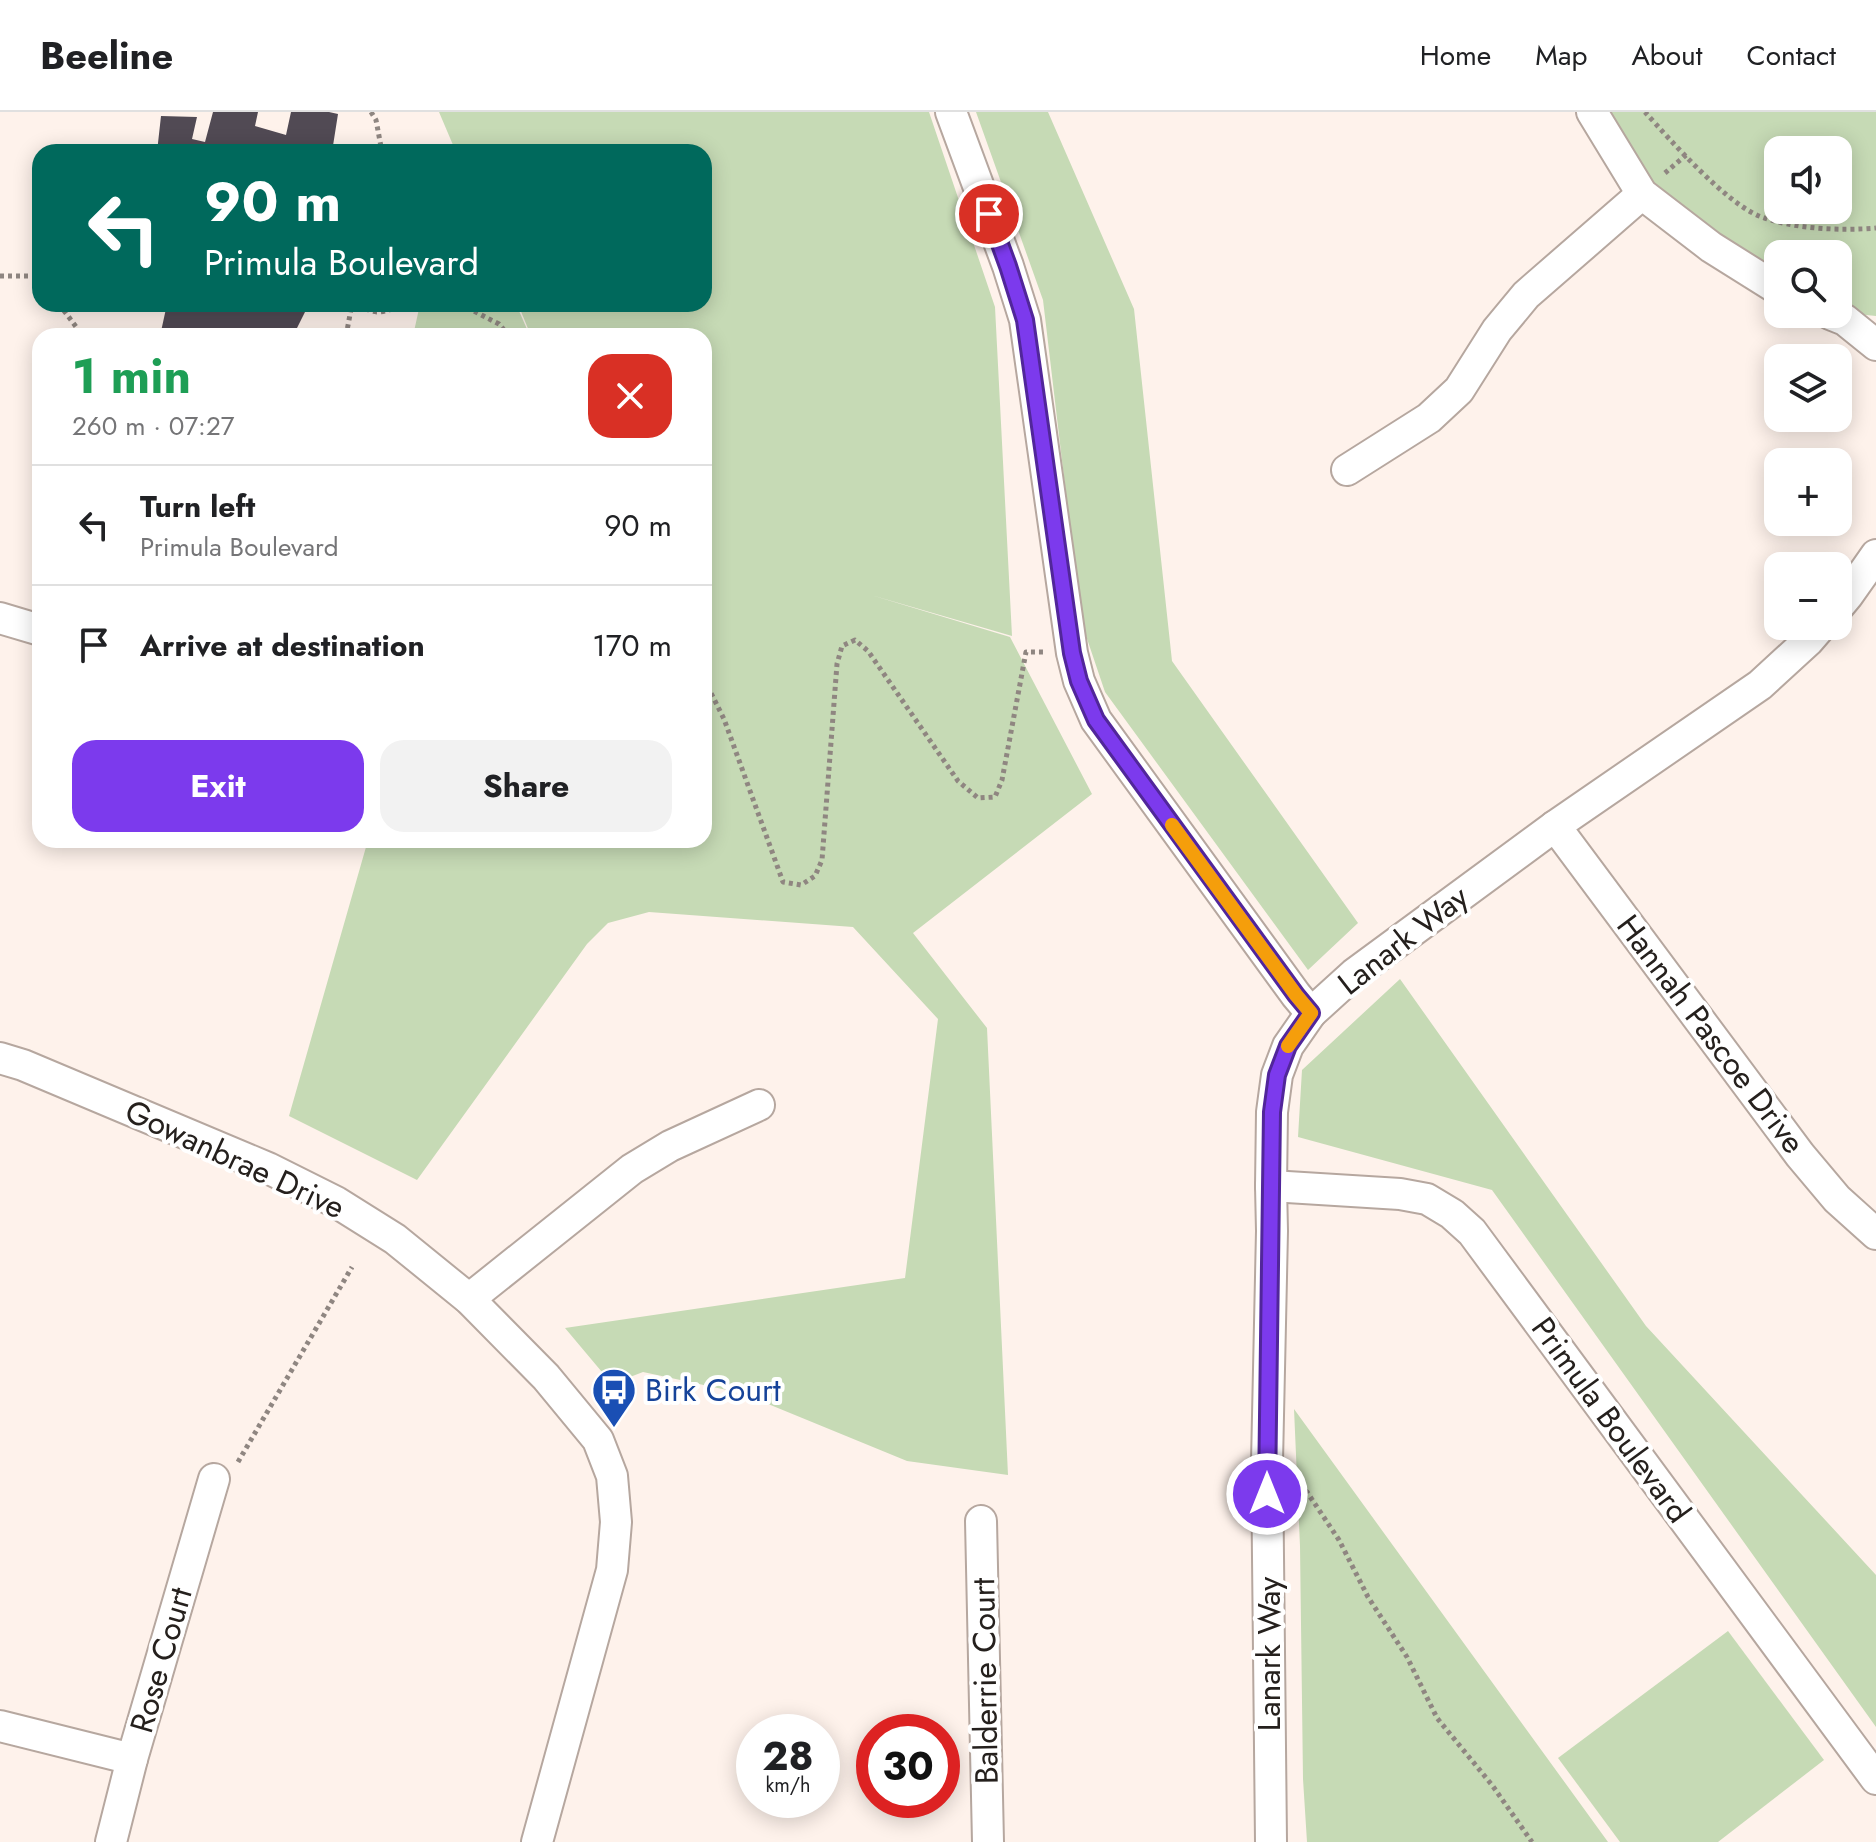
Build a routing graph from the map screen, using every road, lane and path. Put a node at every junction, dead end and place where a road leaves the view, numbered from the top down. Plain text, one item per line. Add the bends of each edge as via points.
1 (371, 112) edge
2 (951, 112) edge
3 (1592, 112) edge
4 (1645, 112) edge
5 (380, 144) edge
6 (1642, 194) junction
7 (1876, 228) edge
8 (0, 276) edge
9 (32, 276) edge
10 (1764, 280) edge
11 (476, 312) edge
12 (1852, 320) edge
13 (1876, 324) edge
14 (502, 328) edge
15 (1852, 328) edge
16 (1876, 345) edge
17 (1347, 470) dead end
18 (1876, 555) edge
19 (1852, 589) edge
20 (0, 618) edge
21 (32, 628) edge
22 (1809, 640) edge
23 (1072, 653) junction
24 (712, 695) edge
25 (1555, 826) junction
26 (1311, 1013) junction
27 (0, 1058) edge
28 (759, 1105) dead end
29 (1271, 1186) junction
30 (1876, 1234) edge
31 (352, 1267) dead end
32 (469, 1299) junction
33 (1267, 1462) junction
34 (214, 1479) joint
35 (981, 1521) dead end
36 (0, 1726) edge
37 (132, 1759) junction
38 (1876, 1779) edge
39 (111, 1842) edge
40 (537, 1842) edge
41 (988, 1842) edge
42 (1271, 1842) edge
43 (1532, 1842) edge

1 - 5 path
2 - 23 street via 1025,320
3 - 6 street
4 - 7 path via 1725,194 1758,216 1794,225
6 - 10 street
6 - 17 street via 1526,295 1449,400
8 - 9 path
11 - 14 path
12 - 13 street
15 - 16 street
18 - 19 street
20 - 21 street
22 - 25 street, Lanark Way via 1760,685
23 - 24 path via 1026,652 1002,780 995,797 978,798 958,781 868,651 855,640 842,646 822,860 815,876 801,885 783,882
23 - 26 street via 1096,720
25 - 26 street, Lanark Way via 1354,974
25 - 30 street, Hannah Pascoe Drive via 1800,1155
26 - 29 street, Lanark Way via 1288,1046 1277,1075
27 - 32 street, Gowanbrae Drive via 323,1195 395,1239
28 - 32 street via 632,1169
29 - 33 street, Lanark Way
29 - 38 street, Primula Boulevard via 1427,1199 1472,1232
31 - 34 path via 235,1467
32 - 40 street, Gowanbrae Drive via 546,1377 598,1440 612,1476 612,1570
33 - 42 street, Lanark Way
33 - 43 path via 1307,1492 1407,1657 1437,1718
34 - 37 street, Rose Court
35 - 41 street, Balderrie Court
36 - 37 street
37 - 39 street, Rose Court

